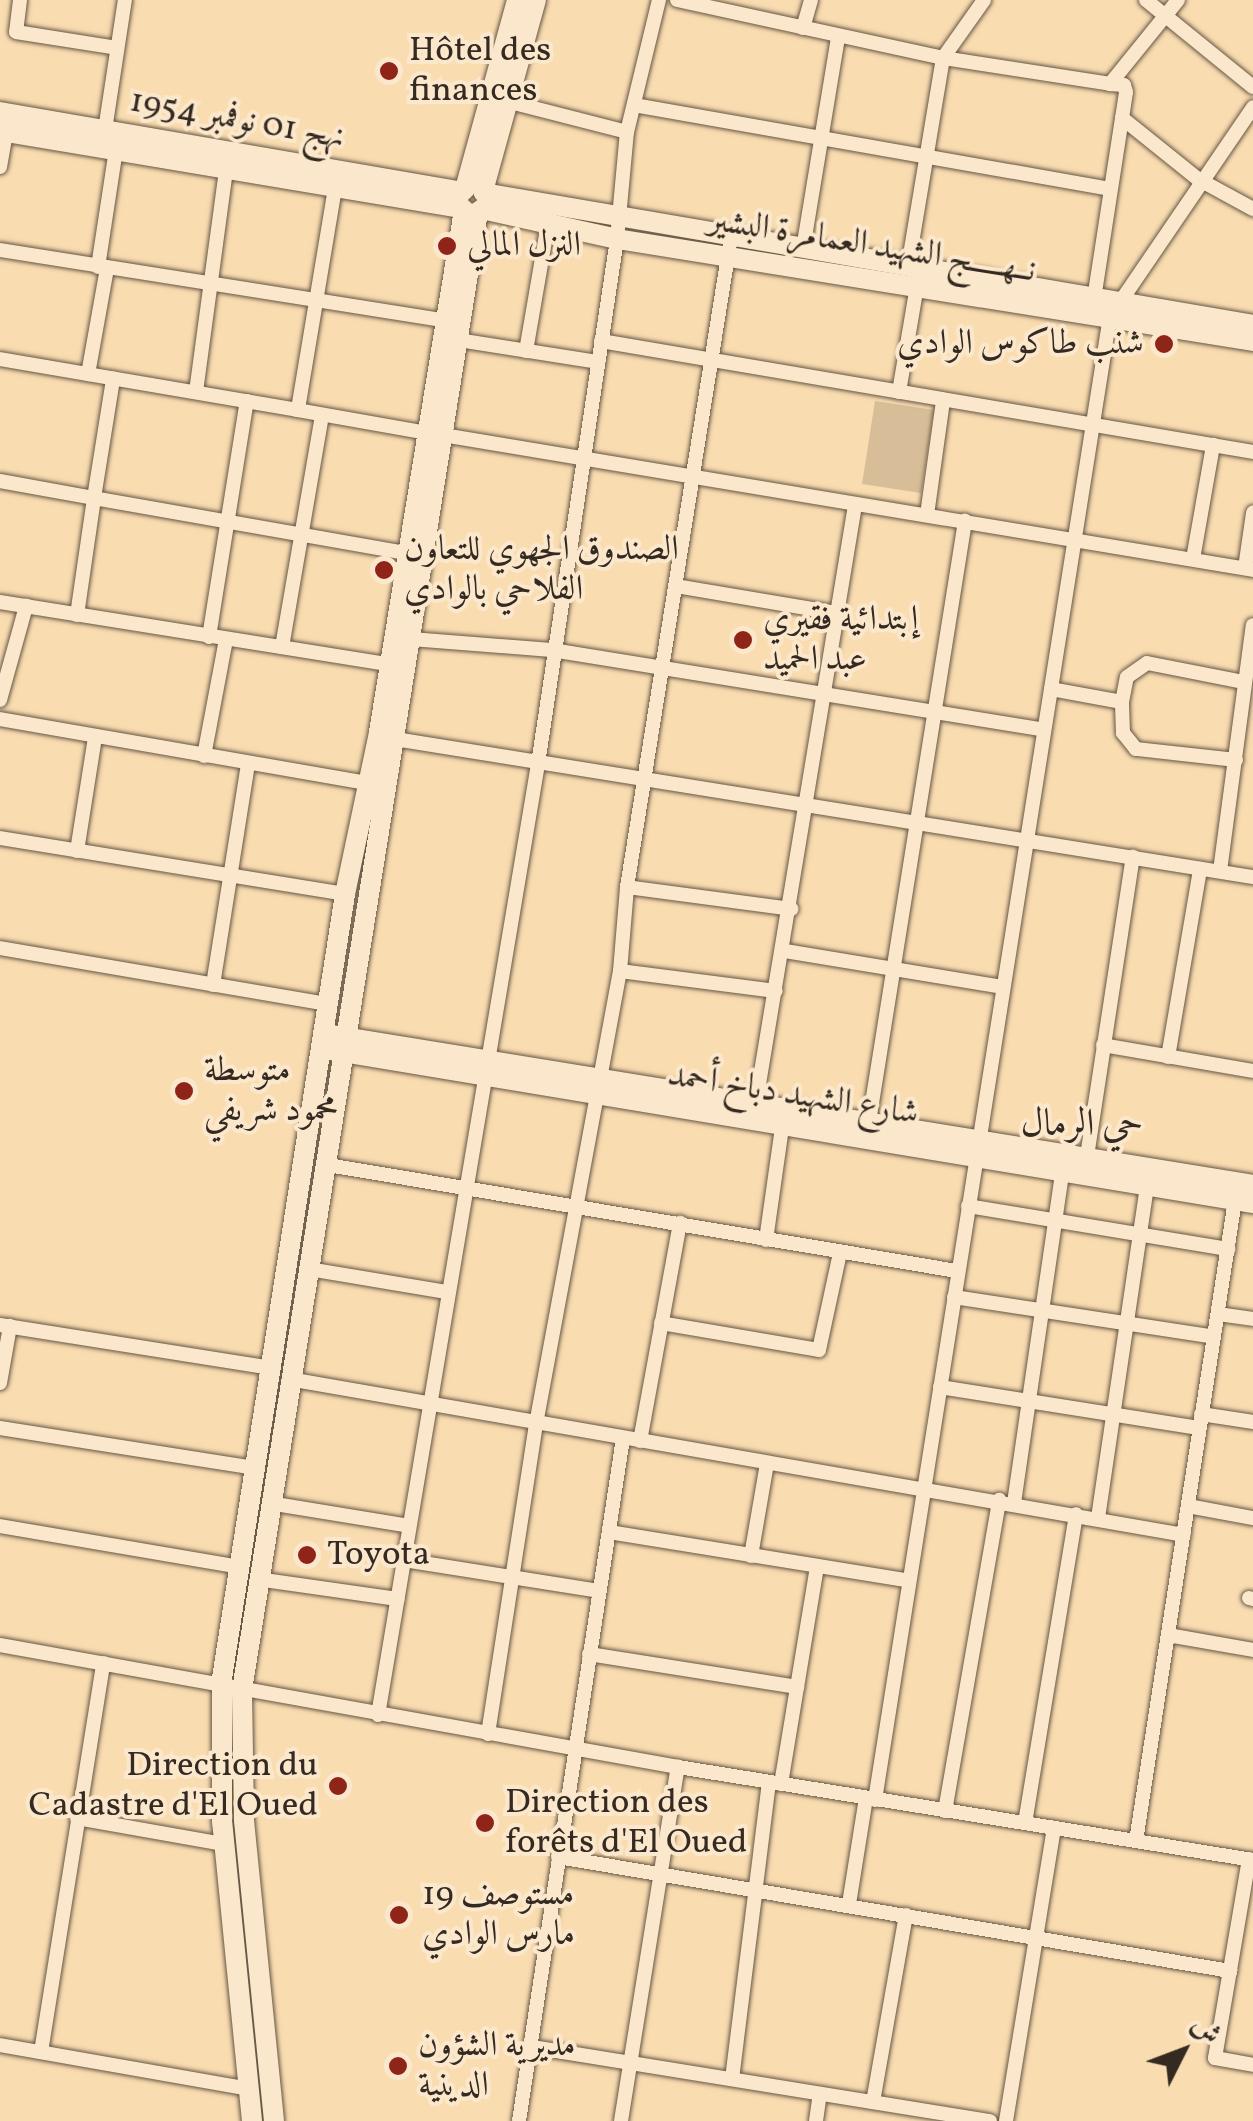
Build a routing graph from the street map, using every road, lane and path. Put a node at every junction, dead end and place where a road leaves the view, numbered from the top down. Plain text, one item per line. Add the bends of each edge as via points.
1 (20, 0) edge
2 (124, 0) edge
3 (517, 0) edge
4 (536, 0) edge
5 (659, 0) edge
6 (677, 0) edge
7 (812, 0) edge
8 (984, 0) edge
9 (1146, 0) edge
10 (1178, 0) edge
11 (1165, 17) junction
12 (804, 28) junction
13 (838, 37) junction
14 (117, 48) junction
15 (943, 58) junction
16 (1110, 84) junction
17 (1253, 87) edge
18 (510, 102) junction
19 (634, 105) junction
20 (1253, 107) edge
21 (1122, 118) junction
22 (2, 125) edge
23 (105, 130) junction
24 (627, 132) junction
25 (821, 135) junction
26 (156, 149) junction
27 (116, 150) junction
28 (926, 154) junction
29 (0, 167) edge
30 (226, 171) junction
31 (1198, 179) junction
32 (335, 188) junction
33 (1110, 189) junction
34 (472, 200) junction
35 (1253, 209) edge
36 (615, 216) junction
37 (548, 224) junction
38 (617, 238) junction
39 (730, 246) junction
40 (803, 249) junction
41 (0, 250) edge
42 (103, 268) junction
43 (915, 274) junction
44 (206, 282) junction
45 (1094, 299) junction
46 (316, 300) junction
47 (1115, 310) junction
48 (444, 320) junction
49 (1253, 325) edge
50 (458, 340) junction
51 (1253, 341) edge
52 (602, 342) junction
53 (526, 351) junction
54 (0, 359) edge
55 (711, 361) junction
56 (598, 362) junction
57 (88, 374) junction
58 (113, 379) junction
59 (196, 392) junction
60 (899, 392) junction
61 (247, 401) junction
62 (943, 401) junction
63 (298, 410) junction
64 (322, 415) junction
65 (1091, 425) junction
66 (435, 434) junction
67 (1213, 445) junction
68 (1253, 452) edge
69 (581, 457) junction
70 (692, 477) junction
71 (0, 482) edge
72 (94, 498) junction
73 (855, 505) junction
74 (1253, 513) edge
75 (926, 515) junction
76 (965, 521) junction
77 (230, 522) junction
78 (302, 534) junction
79 (1076, 539) junction
80 (406, 553) junction
81 (1193, 559) junction
82 (1249, 569) edge
83 (676, 586) junction
84 (0, 602) edge
85 (26, 606) junction
86 (77, 614) junction
87 (835, 614) junction
88 (1253, 626) edge
89 (209, 637) junction
90 (411, 639) junction
91 (226, 640) junction
92 (282, 648) junction
93 (552, 650) junction
94 (388, 664) junction
95 (664, 670) junction
96 (1244, 682) junction
97 (1051, 689) junction
98 (821, 694) junction
99 (0, 700) edge
100 (1122, 702) junction
101 (932, 713) junction
102 (0, 719) edge
103 (1246, 724) edge
104 (1044, 730) junction
105 (95, 737) junction
106 (395, 739) junction
107 (204, 756) junction
108 (1236, 760) junction
109 (248, 764) junction
110 (538, 764) junction
111 (644, 779) junction
112 (368, 783) junction
113 (804, 803) junction
114 (916, 822) junction
115 (0, 838) edge
116 (1025, 840) junction
117 (77, 851) junction
118 (1133, 857) junction
119 (1200, 868) junction
120 (1220, 871) junction
121 (230, 876) junction
122 (1253, 877) edge
123 (627, 887) junction
124 (345, 894) junction
125 (792, 909) junction
126 (0, 948) edge
127 (785, 951) junction
128 (620, 970) junction
129 (892, 970) junction
130 (213, 986) junction
131 (1002, 987) junction
132 (776, 992) junction
133 (328, 1004) junction
134 (334, 1043) junction
135 (1103, 1045) junction
136 (1168, 1056) junction
137 (486, 1067) junction
138 (1253, 1070) edge
139 (595, 1086) junction
140 (756, 1102) junction
141 (869, 1122) junction
142 (782, 1127) junction
143 (977, 1148) junction
144 (328, 1166) junction
145 (1086, 1167) junction
146 (1062, 1172) junction
147 (1253, 1185) edge
148 (466, 1186) junction
149 (1147, 1186) junction
150 (1244, 1202) edge
151 (574, 1204) junction
152 (968, 1206) junction
153 (1055, 1221) junction
154 (680, 1223) junction
155 (1140, 1234) junction
156 (766, 1240) junction
157 (1228, 1249) junction
158 (840, 1253) junction
159 (309, 1270) junction
160 (957, 1271) junction
161 (446, 1292) junction
162 (954, 1297) junction
163 (1042, 1312) junction
164 (1218, 1314) junction
165 (1253, 1319) edge
166 (661, 1323) junction
167 (5, 1325) edge
168 (1128, 1326) junction
169 (1214, 1338) junction
170 (280, 1374) junction
171 (0, 1383) edge
172 (940, 1387) junction
173 (1029, 1401) junction
174 (427, 1404) junction
175 (1115, 1414) junction
176 (1200, 1421) junction
177 (1253, 1422) edge
178 (536, 1424) junction
179 (0, 1428) edge
180 (623, 1438) junction
181 (640, 1441) junction
182 (766, 1462) junction
183 (256, 1468) junction
184 (923, 1485) junction
185 (1006, 1502) junction
186 (269, 1503) junction
187 (1188, 1506) junction
188 (1076, 1514) junction
189 (1098, 1518) junction
190 (1253, 1518) edge
191 (0, 1526) edge
192 (408, 1526) junction
193 (609, 1532) junction
194 (1184, 1535) junction
195 (751, 1556) junction
196 (404, 1560) junction
197 (817, 1566) junction
198 (248, 1573) junction
199 (514, 1576) junction
200 (907, 1580) junction
201 (599, 1591) junction
202 (398, 1600) junction
203 (1168, 1634) junction
204 (0, 1645) edge
205 (1253, 1650) edge
206 (590, 1654) junction
207 (103, 1663) junction
208 (232, 1687) junction
209 (797, 1688) junction
210 (378, 1715) junction
211 (488, 1734) junction
212 (575, 1749) junction
213 (678, 1767) junction
214 (775, 1783) junction
215 (870, 1799) junction
216 (945, 1810) junction
217 (77, 1818) junction
218 (1024, 1823) junction
219 (1054, 1828) junction
220 (1136, 1842) junction
221 (223, 1844) junction
222 (558, 1857) junction
223 (1251, 1860) edge
224 (660, 1874) junction
225 (754, 1889) junction
226 (848, 1904) junction
227 (906, 1915) junction
228 (1036, 1938) junction
229 (1230, 1971) junction
230 (0, 2044) edge
231 (532, 2047) junction
232 (41, 2052) junction
233 (631, 2063) junction
234 (1253, 2065) edge
235 (732, 2080) junction
236 (249, 2089) junction
237 (820, 2094) junction
238 (873, 2102) junction
239 (252, 2121) edge
240 (274, 2121) edge
241 (518, 2121) edge
242 (621, 2121) edge
243 (816, 2121) edge
244 (990, 2121) edge
245 (1006, 2121) edge

1 - 14 street via 16,32
2 - 14 street
3 - 34 main road
4 - 18 main road
5 - 19 street
6 - 12 street
7 - 12 street
8 - 15 street
9 - 11 street
10 - 11 street
11 - 16 street
11 - 17 street
12 - 13 street
13 - 15 street
13 - 25 street
14 - 23 street
15 - 16 street
15 - 28 street
16 - 21 street via 1126,88
18 - 24 street
18 - 34 main road
19 - 24 street
19 - 25 street
20 - 31 street
21 - 31 street
21 - 33 street
22 - 23 main road, نهج 01 نوفمبر 1954
22 - 27 main road, نهج 01 نوفمبر 1954
22 - 29 street
23 - 26 main road, نهج 01 نوفمبر 1954
24 - 36 street
25 - 28 street
25 - 40 street
26 - 27 main road, نهج 01 نوفمبر 1954
26 - 30 main road, نهج 01 نوفمبر 1954
26 - 34 main road, نهج 01 نوفمبر 1954
27 - 42 street
28 - 33 street
28 - 43 street
30 - 32 main road, نهج 01 نوفمبر 1954
30 - 44 street
31 - 35 street
31 - 47 street
32 - 34 main road, نهج 01 نوفمبر 1954
32 - 46 street
33 - 45 street
34 - 36 main road
34 - 37 main road, نــهـــــج الشهيد العمامرة البشير
34 - 48 main road
34 - 50 main road
36 - 38 street
36 - 39 main road
37 - 38 main road, نــهـــــج الشهيد العمامرة البشير
37 - 53 street
38 - 39 main road, نــهـــــج الشهيد العمامرة البشير
38 - 52 street
39 - 40 main road
39 - 43 main road, نــهـــــج الشهيد العمامرة البشير
39 - 55 street
40 - 43 main road
41 - 42 street
42 - 44 street
42 - 57 street
43 - 45 main road, نــهـــــج الشهيد العمامرة البشير
43 - 47 main road, نــهـــــج الشهيد العمامرة البشير
43 - 60 street
44 - 46 street
44 - 59 street
45 - 47 main road, نــهـــــج الشهيد العمامرة البشير
46 - 48 street
46 - 63 street
47 - 49 main road, نــهـــــج الشهيد العمامرة البشير
47 - 51 main road, نــهـــــج الشهيد العمامرة البشير
47 - 65 street
48 - 66 main road
50 - 53 street
50 - 66 main road
52 - 55 street
52 - 56 street
53 - 56 street
54 - 57 street
55 - 60 street
55 - 70 street
56 - 69 street
57 - 58 street
58 - 59 street
58 - 72 street
59 - 61 street
60 - 62 street
61 - 63 street
61 - 77 street
62 - 65 street
62 - 75 street
63 - 64 street
64 - 66 street
64 - 78 street
65 - 67 street
65 - 79 street
66 - 69 street
66 - 80 main road
66 - 90 main road
67 - 68 street
67 - 81 street
69 - 70 street
69 - 93 street
70 - 73 street
70 - 83 street
71 - 72 street
72 - 77 street
72 - 86 street
73 - 75 street
73 - 87 street
74 - 82 street
75 - 76 street
76 - 79 street
76 - 101 street
77 - 78 street
77 - 89 street
78 - 80 street
78 - 92 street
79 - 81 street
79 - 97 street
80 - 94 main road
81 - 82 street
83 - 87 street
83 - 95 street
84 - 85 street
85 - 86 street
85 - 99 street
86 - 89 street
87 - 98 street
88 - 96 street
89 - 91 street
90 - 93 street
90 - 106 main road
91 - 92 street
91 - 107 street
92 - 94 street
93 - 95 street
93 - 110 street
94 - 112 main road
95 - 98 street
95 - 111 street
96 - 100 street via 1147,663 1126,677
96 - 103 street
97 - 100 street
97 - 104 street
98 - 101 street
98 - 113 street
100 - 108 street via 1122,732 1136,749
101 - 104 street
101 - 114 street
102 - 105 street
103 - 108 street
104 - 116 street
105 - 107 street
105 - 117 street
106 - 110 street
106 - 134 main road
107 - 109 street
108 - 120 street
109 - 112 street
109 - 121 street
110 - 111 street
110 - 137 street
111 - 113 street
111 - 123 street
112 - 124 main road
113 - 114 street
113 - 125 street
114 - 116 street
114 - 129 street
115 - 117 street
116 - 118 street
116 - 131 street
117 - 121 street
118 - 119 street
118 - 135 street
119 - 120 street
119 - 136 street
120 - 122 street
121 - 124 street
121 - 130 street
123 - 125 street
123 - 128 street
124 - 133 main road
125 - 127 street
126 - 130 street
127 - 129 street
127 - 132 street
128 - 132 street
128 - 139 street
129 - 131 street
129 - 141 street
130 - 133 street
131 - 143 street
132 - 140 street
133 - 134 main road
134 - 137 main road, شارع الشهيد دباخ أحمد
134 - 144 main road
134 - 170 main road
135 - 136 street
135 - 145 street
136 - 138 street
137 - 139 main road, شارع الشهيد دباخ أحمد
137 - 148 street
139 - 140 main road, شارع الشهيد دباخ أحمد
139 - 142 main road, شارع الشهيد دباخ أحمد
139 - 151 street
140 - 141 main road, شارع الشهيد دباخ أحمد
141 - 143 main road, شارع الشهيد دباخ أحمد
142 - 143 main road, شارع الشهيد دباخ أحمد
142 - 156 street
143 - 145 main road, شارع الشهيد دباخ أحمد
143 - 146 main road, شارع الشهيد دباخ أحمد
143 - 152 street
144 - 148 street
144 - 159 main road
145 - 146 main road, شارع الشهيد دباخ أحمد
145 - 147 main road, شارع الشهيد دباخ أحمد
145 - 149 main road, شارع الشهيد دباخ أحمد
146 - 153 street
148 - 151 street
148 - 161 street
149 - 150 main road, شارع الشهيد دباخ أحمد
149 - 155 street
150 - 157 street
151 - 154 street
151 - 178 street
152 - 153 street
152 - 160 street
153 - 155 street
153 - 163 street
154 - 156 street
154 - 166 street
155 - 157 street
155 - 168 street
156 - 158 street
157 - 164 street
158 - 160 street
158 - 166 street via 819,1350
159 - 161 street
159 - 170 main road
160 - 162 street
161 - 174 street
162 - 163 street
162 - 172 street
163 - 168 street
163 - 173 street
164 - 165 street
164 - 169 street
166 - 181 street
167 - 170 street
167 - 171 street
168 - 169 street
168 - 175 street
169 - 176 street
170 - 174 street
170 - 183 main road
170 - 186 main road
172 - 173 street
172 - 184 street
173 - 175 street
173 - 185 street
174 - 178 street
174 - 192 street
175 - 176 street
175 - 189 street
176 - 177 street
176 - 187 street
178 - 180 street
178 - 199 street
179 - 183 street
180 - 181 street
180 - 193 street
181 - 182 street
182 - 184 street
182 - 195 street
183 - 198 main road
184 - 185 street
184 - 200 street
185 - 188 street
185 - 216 street
186 - 192 street
186 - 198 main road
187 - 190 street
187 - 194 street
188 - 189 street
188 - 218 street
189 - 194 street
191 - 198 street
192 - 196 street
193 - 195 street
193 - 201 street
194 - 203 street
195 - 197 street
196 - 199 street
196 - 202 street
197 - 200 street
197 - 209 street
198 - 202 street
198 - 208 main road
199 - 201 street
199 - 211 street
200 - 215 street
201 - 206 street
202 - 210 street
203 - 205 street
203 - 220 street
204 - 207 street
206 - 209 street
206 - 212 street
207 - 208 street
207 - 217 street
208 - 210 street
208 - 221 main road
208 - 240 main road
209 - 214 street
210 - 211 street
211 - 212 street
212 - 213 street
212 - 222 street
213 - 214 street
213 - 224 street
214 - 215 street
214 - 225 street
215 - 216 street
215 - 226 street
216 - 218 street
217 - 221 street
217 - 232 street
218 - 219 street
219 - 220 street
219 - 228 street
220 - 223 street
221 - 236 main road
222 - 224 street
222 - 231 street
223 - 229 street
224 - 225 street
224 - 233 street
225 - 226 street
225 - 235 street
226 - 227 street
227 - 228 street
227 - 238 street
228 - 229 street
228 - 245 street
229 - 234 street via 1215,2058
230 - 232 street
231 - 233 street
231 - 241 street
232 - 236 street
233 - 235 street
233 - 242 street
235 - 237 street
236 - 239 main road
237 - 238 street
237 - 243 street
238 - 244 street

